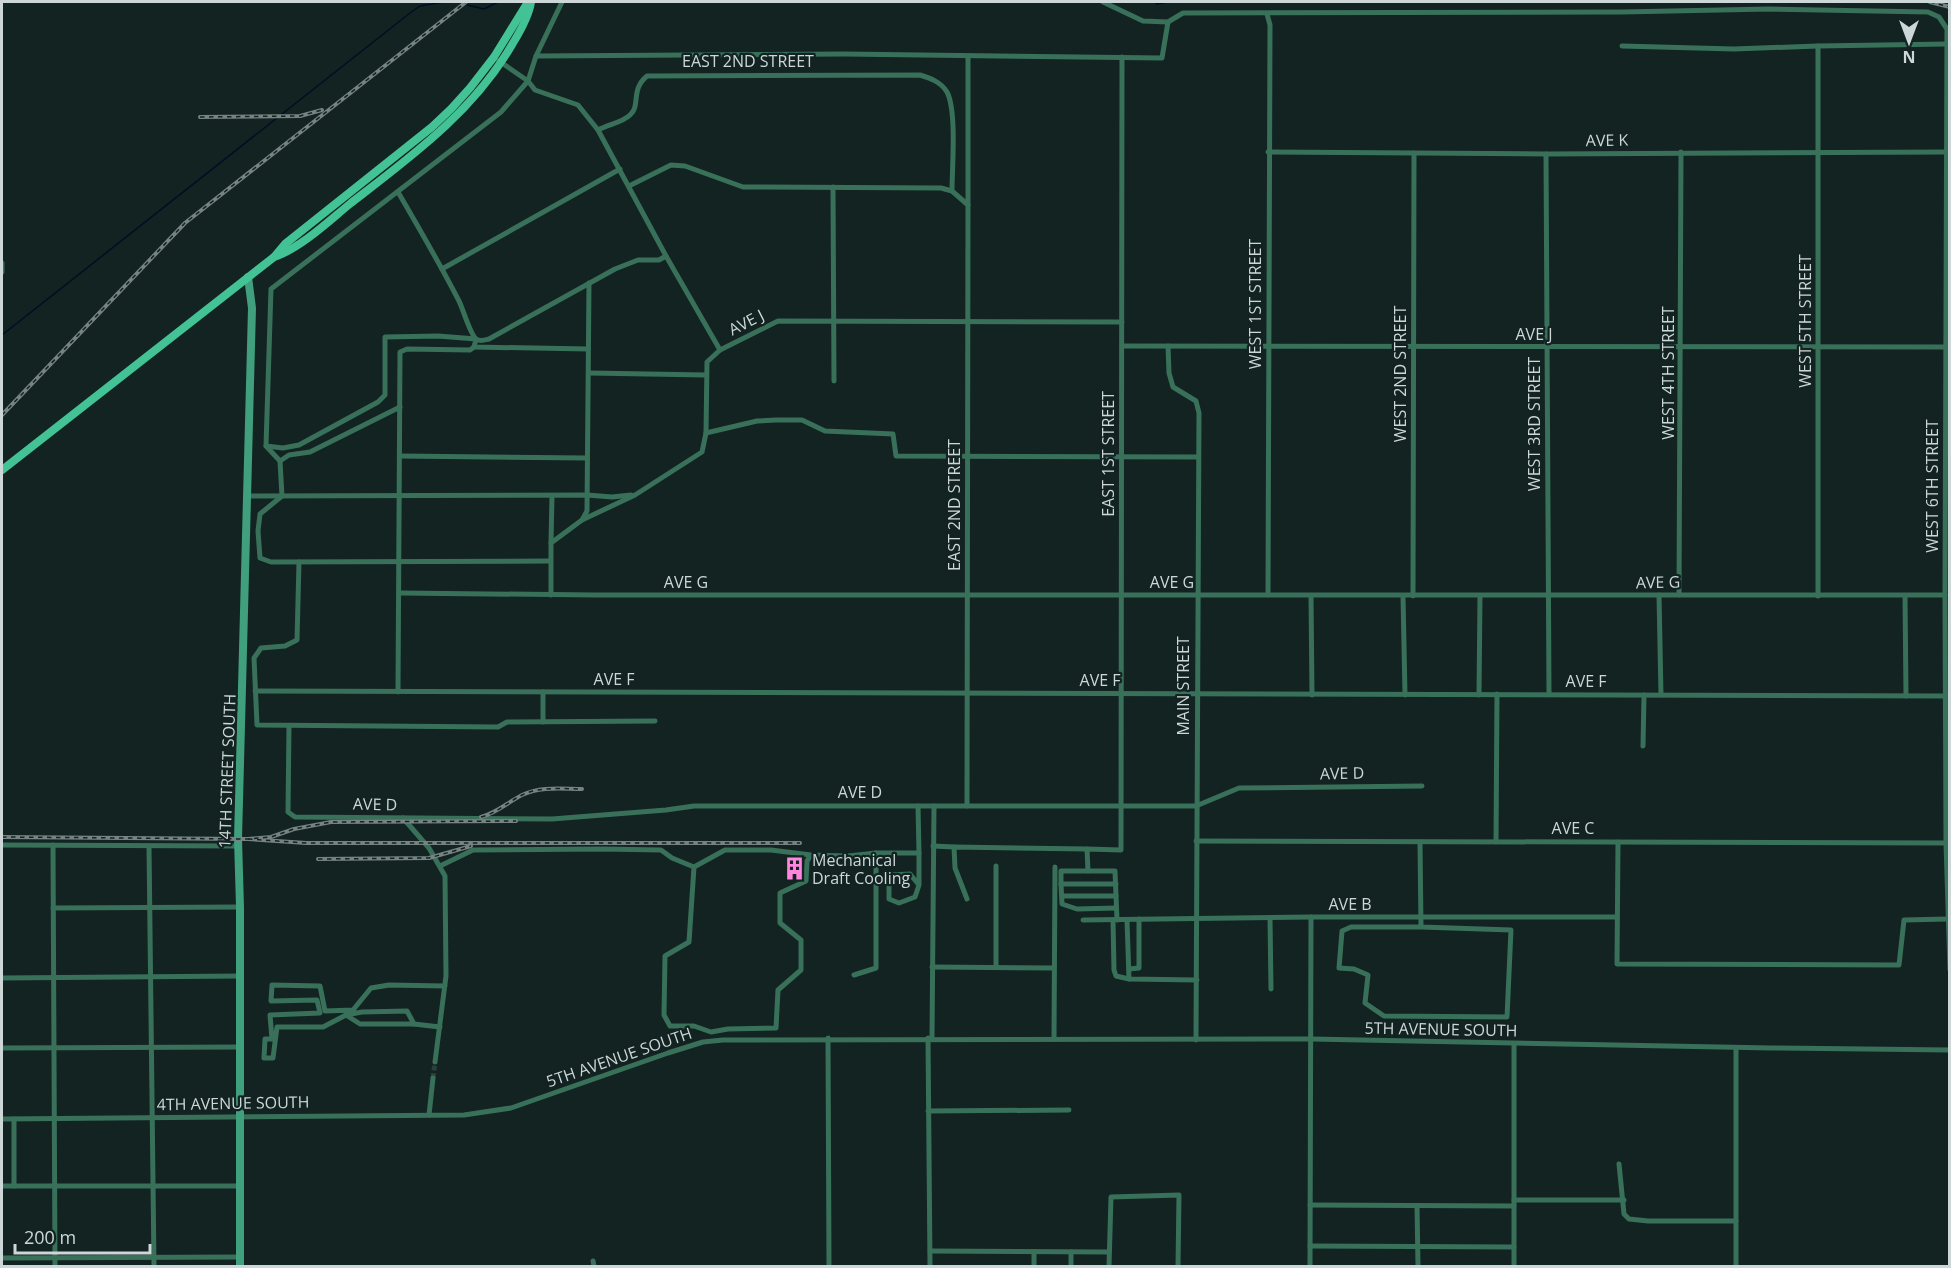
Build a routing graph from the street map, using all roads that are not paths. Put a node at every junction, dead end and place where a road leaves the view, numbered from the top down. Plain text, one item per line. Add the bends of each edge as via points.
1 (529, 2) edge
2 (562, 2) edge
3 (1103, 2) edge
4 (1268, 14) junction
5 (1168, 22) junction
6 (1946, 44) junction
7 (1622, 46) dead end
8 (1818, 46) junction
9 (536, 56) junction
10 (968, 56) junction
11 (1122, 57) junction
12 (498, 60) junction
13 (528, 81) junction
14 (598, 130) junction
15 (1268, 152) junction
16 (1682, 152) junction
17 (1819, 152) junction
18 (1946, 152) junction
19 (1414, 153) junction
20 (1546, 154) junction
21 (620, 170) junction
22 (629, 186) junction
23 (833, 188) junction
24 (952, 191) junction
25 (398, 192) junction
26 (968, 205) junction
27 (666, 256) junction
28 (2, 263) edge
29 (442, 269) junction
30 (2, 272) edge
31 (248, 277) junction
32 (590, 283) junction
33 (834, 321) junction
34 (968, 321) junction
35 (1122, 322) junction
36 (476, 339) junction
37 (1122, 346) junction
38 (1168, 346) junction
39 (474, 347) junction
40 (1269, 347) junction
41 (1414, 347) junction
42 (1548, 347) junction
43 (1682, 347) junction
44 (1946, 347) junction
45 (1818, 348) junction
46 (588, 349) junction
47 (720, 350) junction
48 (589, 373) junction
49 (706, 375) junction
50 (834, 381) dead end
51 (400, 407) junction
52 (706, 433) junction
53 (266, 446) junction
54 (400, 456) junction
55 (1122, 456) junction
56 (968, 457) junction
57 (1198, 457) junction
58 (587, 458) junction
59 (280, 461) junction
60 (2, 470) edge
61 (587, 495) junction
62 (635, 495) junction
63 (248, 496) junction
64 (282, 496) junction
65 (400, 496) junction
66 (552, 496) junction
67 (582, 520) junction
68 (551, 543) junction
69 (550, 561) junction
70 (299, 562) junction
71 (400, 562) junction
72 (400, 593) junction
73 (551, 595) junction
74 (1122, 595) junction
75 (1197, 595) junction
76 (1268, 595) junction
77 (1659, 595) junction
78 (1679, 595) junction
79 (1945, 595) junction
80 (967, 596) junction
81 (1311, 596) junction
82 (1404, 596) junction
83 (1413, 596) junction
84 (1480, 596) junction
85 (1548, 596) junction
86 (1818, 596) junction
87 (1905, 596) junction
88 (255, 691) junction
89 (398, 692) junction
90 (543, 692) junction
91 (966, 694) junction
92 (1121, 694) junction
93 (1196, 694) junction
94 (1312, 694) junction
95 (1497, 694) junction
96 (1549, 694) junction
97 (1405, 695) junction
98 (1479, 695) junction
99 (1644, 695) junction
100 (1661, 695) junction
101 (1906, 696) junction
102 (1946, 696) junction
103 (655, 721) dead end
104 (543, 722) junction
105 (289, 726) junction
106 (1643, 746) dead end
107 (1422, 786) dead end
108 (918, 806) junction
109 (934, 806) junction
110 (967, 806) junction
111 (1121, 806) junction
112 (1196, 806) junction
113 (403, 818) junction
114 (1196, 842) junction
115 (1420, 842) junction
116 (1496, 842) junction
117 (1618, 842) junction
118 (1948, 843) edge
119 (2, 845) edge
120 (53, 845) junction
121 (149, 846) junction
122 (238, 846) junction
123 (933, 846) junction
124 (954, 847) junction
125 (1087, 849) junction
126 (876, 853) junction
127 (919, 853) junction
128 (811, 855) junction
129 (440, 866) junction
130 (996, 866) dead end
131 (693, 867) junction
132 (1055, 867) dead end
133 (1088, 871) junction
134 (1061, 884) junction
135 (1116, 884) junction
136 (919, 885) junction
137 (1062, 896) junction
138 (1116, 896) junction
139 (967, 899) dead end
140 (150, 907) junction
141 (240, 907) junction
142 (53, 908) junction
143 (1116, 908) junction
144 (1311, 917) junction
145 (1420, 917) junction
146 (1270, 918) junction
147 (1617, 918) junction
148 (1139, 919) junction
149 (1196, 919) junction
150 (1948, 919) edge
151 (1083, 920) dead end
152 (1115, 920) junction
153 (1126, 920) junction
154 (1421, 927) junction
155 (932, 967) junction
156 (996, 967) junction
157 (1054, 968) junction
158 (1129, 969) junction
159 (1950, 970) edge
160 (854, 975) dead end
161 (240, 976) junction
162 (54, 977) junction
163 (151, 977) junction
164 (2, 978) edge
165 (1129, 979) junction
166 (1197, 980) junction
167 (445, 986) junction
168 (1271, 989) dead end
169 (346, 1015) junction
170 (414, 1024) junction
171 (440, 1027) junction
172 (828, 1038) junction
173 (930, 1038) junction
174 (1054, 1038) junction
175 (1196, 1040) junction
176 (1311, 1040) junction
177 (1514, 1044) junction
178 (241, 1047) junction
179 (2, 1048) edge
180 (54, 1048) junction
181 (152, 1048) junction
182 (1736, 1048) junction
183 (1950, 1050) edge
184 (435, 1062) tunnel mouth
185 (433, 1078) tunnel mouth
186 (1068, 1110) dead end
187 (928, 1111) junction
188 (429, 1115) junction
189 (464, 1115) joint
190 (241, 1116) junction
191 (152, 1117) junction
192 (54, 1118) junction
193 (2, 1119) edge
194 (14, 1119) junction
195 (1619, 1164) dead end
196 (2, 1186) edge
197 (14, 1186) junction
198 (153, 1186) junction
199 (241, 1186) junction
200 (55, 1187) junction
201 (1624, 1200) junction
202 (1514, 1203) junction
203 (1310, 1205) junction
204 (1418, 1206) junction
205 (1736, 1221) junction
206 (1310, 1246) junction
207 (1418, 1247) junction
208 (1514, 1247) junction
209 (930, 1251) junction
210 (1034, 1252) junction
211 (1071, 1252) junction
212 (1109, 1252) junction
213 (154, 1257) junction
214 (240, 1257) junction
215 (2, 1258) edge
216 (55, 1258) junction
217 (55, 1266) edge
218 (154, 1266) edge
219 (240, 1266) edge
220 (829, 1266) edge
221 (930, 1266) edge
222 (1034, 1266) edge
223 (1071, 1266) edge
224 (1109, 1266) edge
225 (1178, 1266) edge
226 (1310, 1266) edge
227 (1418, 1266) edge
228 (1514, 1266) edge
229 (1736, 1266) edge

1 - 12 main road
2 - 9 street
3 - 5 street via 1143,21
4 - 5 street via 1183,13
4 - 6 street, WEST 6TH STREET via 1769,9 1928,12 1939,17 1947,29
4 - 15 street, WEST 1ST STREET
5 - 11 street via 1162,58
6 - 8 street
6 - 18 street, WEST 6TH STREET
7 - 8 street
8 - 17 street, WEST 5TH STREET
9 - 10 street
9 - 13 street
10 - 11 street
10 - 26 street, EAST 2ND STREET
11 - 35 street, EAST 1ST STREET
12 - 13 street
12 - 31 main road via 439,120
13 - 14 street via 535,90 578,105
13 - 25 street via 501,112
14 - 21 street
14 - 24 street, EAST 2ND STREET via 630,116 636,90 647,76 920,75 934,79 947,92 951,109
15 - 19 street, AVE K
15 - 40 street, WEST 1ST STREET
16 - 17 street, AVE K
16 - 20 street, AVE K
16 - 43 street, WEST 4TH STREET
17 - 18 street, AVE K
17 - 45 street, WEST 5TH STREET
18 - 44 street, WEST 6TH STREET
19 - 20 street, AVE K
19 - 41 street, WEST 2ND STREET
20 - 42 street, WEST 3RD STREET
21 - 22 street
21 - 29 street
22 - 23 street via 671,165 685,166 743,188
22 - 27 street
23 - 24 street
23 - 33 street
24 - 26 street
25 - 29 street
25 - 53 street via 271,289
26 - 34 street, EAST 2ND STREET
27 - 32 street via 638,260
27 - 47 street
28 - 30 street
29 - 36 street
31 - 60 main road
31 - 63 street, 14TH STREET SOUTH via 252,308
32 - 36 street via 489,339
32 - 46 street
33 - 34 street, AVE J
33 - 47 street, AVE J via 778,321
33 - 50 street
34 - 35 street, AVE J
34 - 56 street, EAST 2ND STREET
35 - 37 street, EAST 1ST STREET
36 - 39 street
36 - 53 street via 385,337 385,395 378,402 299,445
37 - 38 street, AVE J
37 - 55 street, EAST 1ST STREET
38 - 40 street, AVE J
38 - 57 street, MAIN STREET via 1173,387 1196,401
39 - 46 street
39 - 51 street via 400,352
40 - 41 street, AVE J
40 - 76 street, WEST 1ST STREET
41 - 42 street, AVE J
41 - 83 street, WEST 2ND STREET
42 - 43 street, AVE J
42 - 85 street, WEST 3RD STREET
43 - 45 street, AVE J
43 - 78 street, WEST 4TH STREET
44 - 45 street, AVE J
44 - 79 street, WEST 6TH STREET
45 - 86 street, WEST 5TH STREET
46 - 48 street
47 - 49 street, AVE J via 707,362
48 - 49 street
48 - 58 street
49 - 52 street, AVE J
51 - 54 street
51 - 59 street via 310,452 289,455
52 - 56 street via 757,421 802,420 825,431 893,434 896,456
52 - 62 street, AVE J via 702,452
53 - 59 street
54 - 58 street
54 - 65 street
55 - 56 street
55 - 57 street
55 - 74 street, EAST 1ST STREET
56 - 80 street, EAST 2ND STREET
57 - 75 street, MAIN STREET
58 - 61 street
59 - 64 street
61 - 62 street
61 - 66 street
61 - 67 street via 587,511
62 - 67 street, AVE J
63 - 64 street
63 - 122 street, 14TH STREET SOUTH
64 - 65 street
64 - 70 street via 260,514 260,558
65 - 66 street
65 - 71 street
66 - 68 street
67 - 68 street, AVE J
68 - 69 street
69 - 71 street
69 - 73 street
70 - 71 street
70 - 88 street via 297,640 285,646 261,648 254,658
71 - 72 street
72 - 73 street, AVE G
72 - 89 street
73 - 80 street, AVE G
74 - 75 street, AVE G
74 - 80 street, AVE G
74 - 92 street, EAST 1ST STREET
75 - 76 street, AVE G
75 - 93 street, MAIN STREET
76 - 81 street, AVE G
77 - 78 street, AVE G
77 - 85 street, AVE G
77 - 100 street
78 - 86 street, AVE G
79 - 87 street, AVE G
79 - 102 street, WEST 6TH STREET
80 - 91 street, EAST 2ND STREET
81 - 82 street, AVE G
81 - 94 street
82 - 83 street, AVE G
82 - 97 street
83 - 84 street, AVE G
84 - 85 street, AVE G
84 - 98 street
85 - 96 street, WEST 3RD STREET
86 - 87 street, AVE G
87 - 101 street
88 - 89 street, AVE F
88 - 105 street via 257,724
89 - 90 street, AVE F
90 - 91 street, AVE F
90 - 104 street
91 - 92 street, AVE F
91 - 110 street, EAST 2ND STREET
92 - 93 street, AVE F
92 - 111 street, EAST 1ST STREET
93 - 94 street, AVE F
93 - 112 street, MAIN STREET
94 - 97 street, AVE F
95 - 96 street, AVE F
95 - 98 street, AVE F
95 - 116 street
96 - 99 street, AVE F
97 - 98 street, AVE F
99 - 100 street, AVE F
99 - 106 street
100 - 101 street, AVE F
101 - 102 street, AVE F
102 - 118 street, WEST 6TH STREET
103 - 104 street
104 - 105 street via 498,727
105 - 113 street, AVE D via 288,813 295,817
107 - 112 street, AVE D via 1239,788
108 - 109 street, AVE D
108 - 113 street, AVE D via 694,806 552,819
108 - 127 street
109 - 110 street, AVE D
109 - 123 street
110 - 111 street, AVE D
111 - 112 street, AVE D
111 - 125 street, EAST 1ST STREET via 1121,850
112 - 114 street, MAIN STREET
113 - 129 street
114 - 115 street, AVE C
114 - 149 street, MAIN STREET
115 - 116 street, AVE C
115 - 145 street
116 - 117 street, AVE C
117 - 118 street, AVE C
117 - 147 street
118 - 150 street, WEST 6TH STREET
119 - 120 street
120 - 121 street
120 - 142 street
121 - 122 street
121 - 140 street
122 - 141 street, 14TH STREET SOUTH
123 - 124 street
123 - 155 street
124 - 125 street
124 - 139 street via 956,868
125 - 133 street
126 - 127 street
126 - 128 street
126 - 160 street via 876,968
127 - 136 street
128 - 131 street via 725,850
128 - 131 street via 806,881 780,893 780,923 801,940 801,970 778,990 776,1028 711,1032 694,1026 670,1026 664,1015 665,956 689,942
129 - 131 street via 473,850 603,849 661,850
129 - 167 street via 445,876
130 - 156 street
132 - 157 street
133 - 134 street via 1061,871
133 - 135 street via 1115,871
134 - 135 street
134 - 137 street
135 - 138 street
136 - 136 street via 910,874 889,875 889,899 900,903 915,897
137 - 138 street
137 - 143 street via 1062,904 1077,909
138 - 143 street
140 - 141 street
140 - 142 street
140 - 163 street
141 - 161 street, 14TH STREET SOUTH
142 - 162 street
143 - 152 street
144 - 145 street, AVE B
144 - 146 street, AVE B
144 - 176 street
145 - 147 street, AVE B
145 - 154 street
146 - 149 street, AVE B
146 - 168 street
147 - 150 street via 1617,964 1899,965 1904,920
148 - 149 street, AVE B
148 - 153 street, AVE B
148 - 158 street via 1138,968
149 - 166 street, MAIN STREET
150 - 159 street, WEST 6TH STREET
151 - 152 street, AVE B
152 - 153 street, AVE B
152 - 165 street via 1114,970 1116,976
153 - 158 street
154 - 154 street via 1351,927 1342,931 1339,968 1368,975 1365,1003 1384,1016 1507,1017 1511,930
155 - 156 street
155 - 173 street
156 - 157 street
157 - 174 street
158 - 165 street
161 - 163 street
161 - 178 street, 14TH STREET SOUTH
162 - 163 street
162 - 164 street
162 - 180 street
163 - 181 street
165 - 166 street
166 - 175 street, MAIN STREET
167 - 169 street via 371,988 353,1010 338,1012 325,1011 320,986 272,985 271,1001 317,1000 320,1013 270,1015 272,1039 266,1039 264,1058 273,1058 277,1027 323,1027
167 - 171 street
169 - 170 street via 360,1024
169 - 170 street via 407,1011
170 - 171 street
171 - 184 street
172 - 173 street, 5TH AVENUE SOUTH
172 - 189 street, 5TH AVENUE SOUTH via 703,1042 511,1108
172 - 220 street
173 - 174 street, 5TH AVENUE SOUTH
173 - 187 street
174 - 175 street, 5TH AVENUE SOUTH
175 - 176 street, 5TH AVENUE SOUTH
176 - 177 street, 5TH AVENUE SOUTH
176 - 203 street
177 - 182 street, 5TH AVENUE SOUTH
177 - 202 street
178 - 181 street
178 - 190 street, 14TH STREET SOUTH
179 - 180 street
180 - 181 street
180 - 192 street
181 - 191 street
182 - 183 street, 5TH AVENUE SOUTH
182 - 205 street
185 - 188 street
186 - 187 street
187 - 209 street
188 - 189 street, 4TH AVENUE SOUTH
188 - 190 street, 4TH AVENUE SOUTH
190 - 191 street, 4TH AVENUE SOUTH
190 - 199 street, 14TH STREET SOUTH
191 - 192 street, 4TH AVENUE SOUTH
191 - 198 street
192 - 194 street, 4TH AVENUE SOUTH
192 - 200 street
193 - 194 street, 4TH AVENUE SOUTH
194 - 197 street
195 - 201 street
196 - 197 street
197 - 200 street
198 - 199 street
198 - 200 street
198 - 213 street
199 - 214 street, 14TH STREET SOUTH
200 - 216 street
201 - 202 street
201 - 205 street via 1624,1214 1629,1219
202 - 204 street
202 - 208 street
203 - 204 street
203 - 206 street
204 - 207 street
205 - 229 street
206 - 207 street
206 - 226 street
207 - 208 street
207 - 227 street
208 - 228 street
209 - 210 street
209 - 221 street
210 - 211 street
210 - 222 street
211 - 212 street
211 - 223 street
212 - 224 street
212 - 225 street via 1111,1197 1179,1195
213 - 214 street
213 - 216 street
213 - 218 street
214 - 219 street, 14TH STREET SOUTH
215 - 216 street
216 - 217 street

